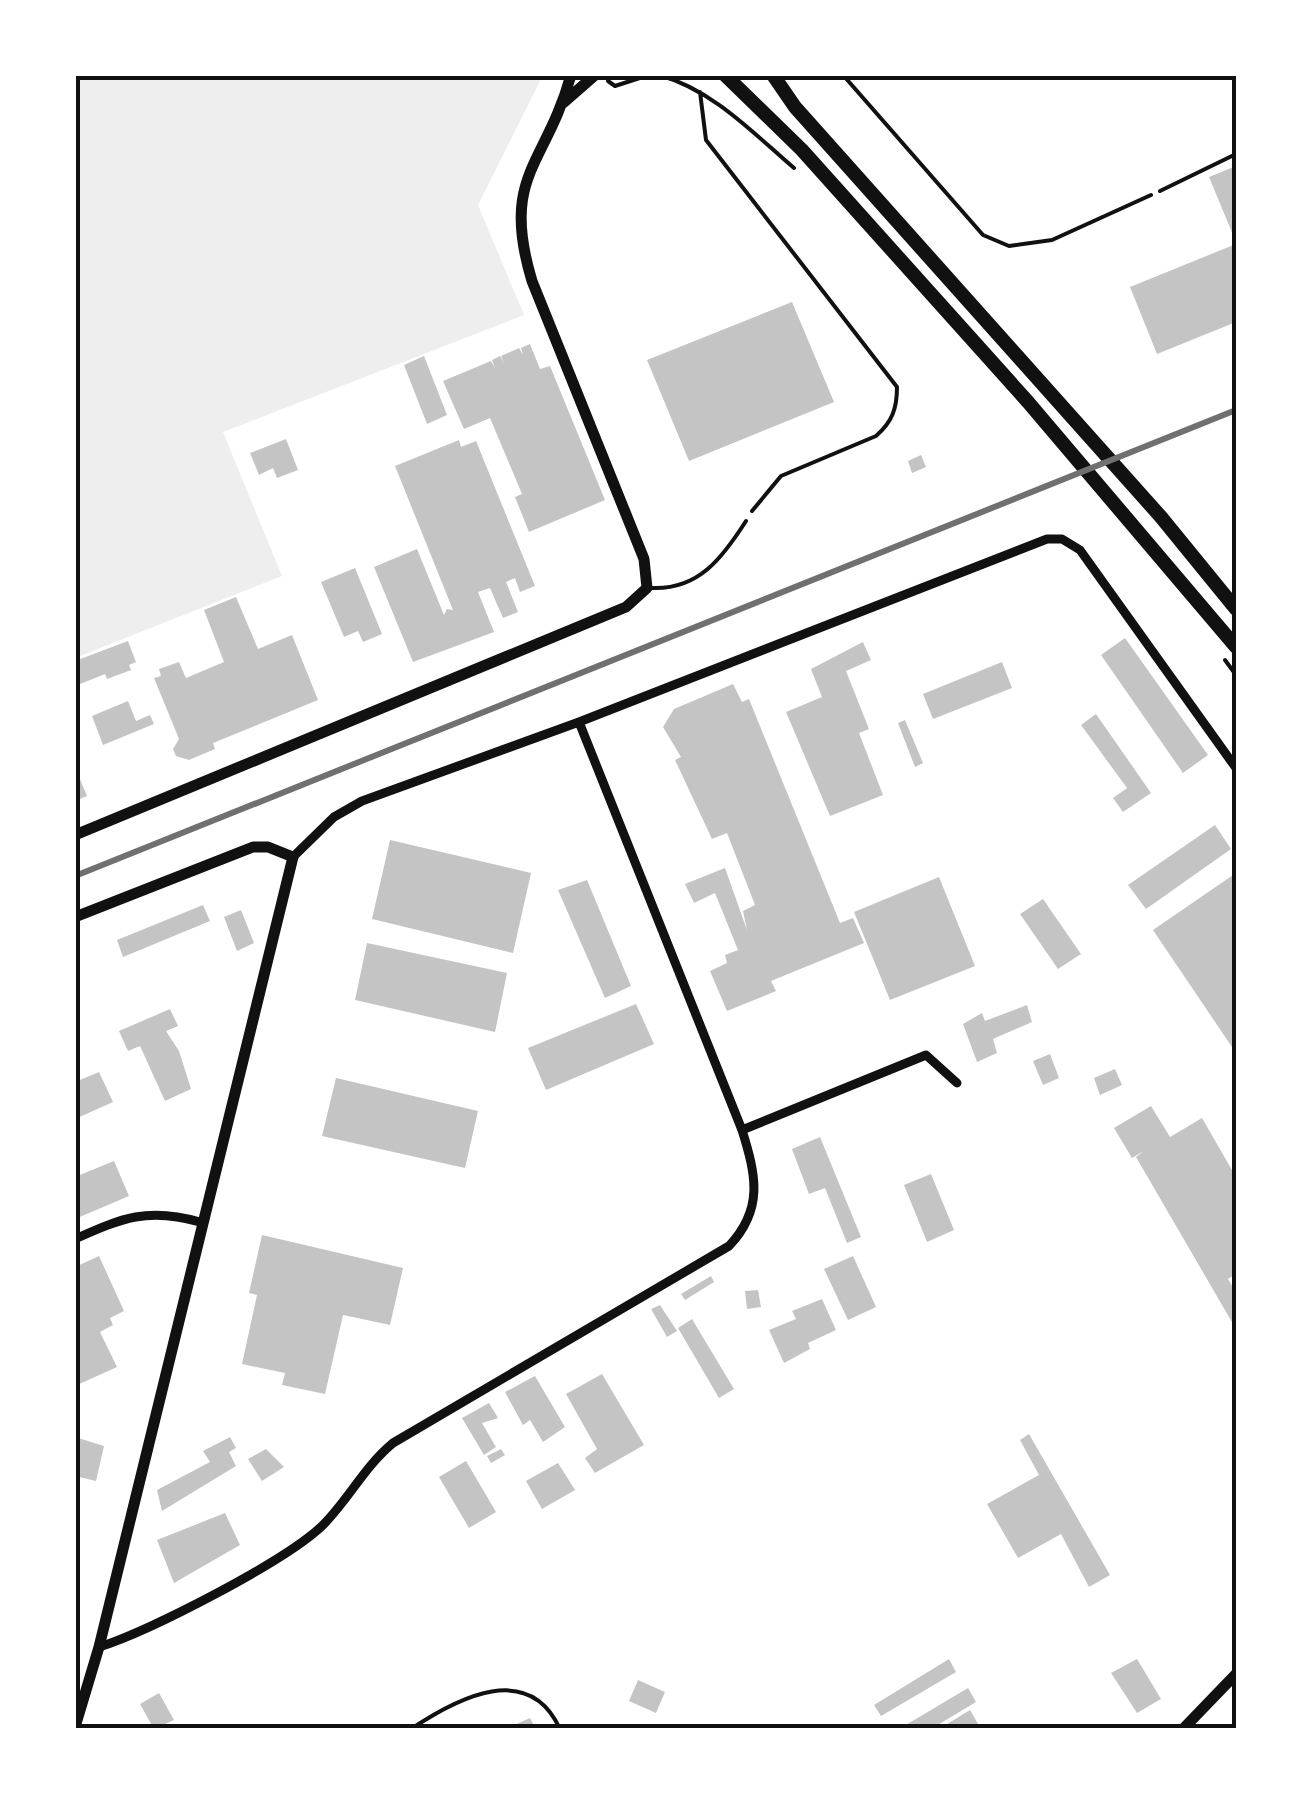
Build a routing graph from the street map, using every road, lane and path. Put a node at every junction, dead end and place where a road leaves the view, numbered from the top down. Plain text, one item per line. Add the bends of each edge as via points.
1 (571, 75) edge
2 (597, 75) edge
3 (649, 75) edge
4 (659, 75) edge
5 (725, 75) edge
6 (773, 75) edge
7 (842, 75) edge
8 (708, 84) dead end
9 (700, 92) junction
10 (564, 103) junction
11 (1236, 154) edge
12 (794, 169) dead end
13 (1160, 191) joint
14 (746, 520) joint
15 (647, 588) junction
16 (1236, 608) edge
17 (1236, 647) edge
18 (579, 722) junction
19 (1236, 768) edge
20 (75, 834) edge
21 (292, 857) junction
22 (75, 917) edge
23 (957, 1084) dead end
24 (742, 1130) junction
25 (200, 1222) junction
26 (75, 1240) edge
27 (99, 1647) junction
28 (1236, 1674) edge
29 (75, 1727) edge
30 (412, 1729) edge
31 (560, 1729) edge
32 (1184, 1729) edge

1 - 10 street
2 - 3 path via 615,86
2 - 10 street
4 - 9 path
5 - 17 main road via 802,150 1028,402
6 - 16 main road
7 - 13 path via 982,235 1009,246 1052,240
8 - 9 path
9 - 12 path
9 - 14 path via 706,140 897,387 897,405 876,436 781,476
10 - 15 street via 522,188 519,238 644,559
11 - 13 lane
14 - 15 lane via 712,570 668,588
15 - 20 street via 626,607
18 - 19 street via 1028,544 1062,539 1090,563
18 - 21 street via 362,800
18 - 24 street
21 - 22 street via 254,847
21 - 25 street
23 - 24 street via 926,1055
24 - 27 street via 756,1200 746,1228 729,1246 393,1443 313,1535 132,1636
25 - 26 street via 170,1214 127,1216
25 - 27 street
27 - 29 street
28 - 32 street
30 - 31 lane via 496,1688 528,1690 551,1710

